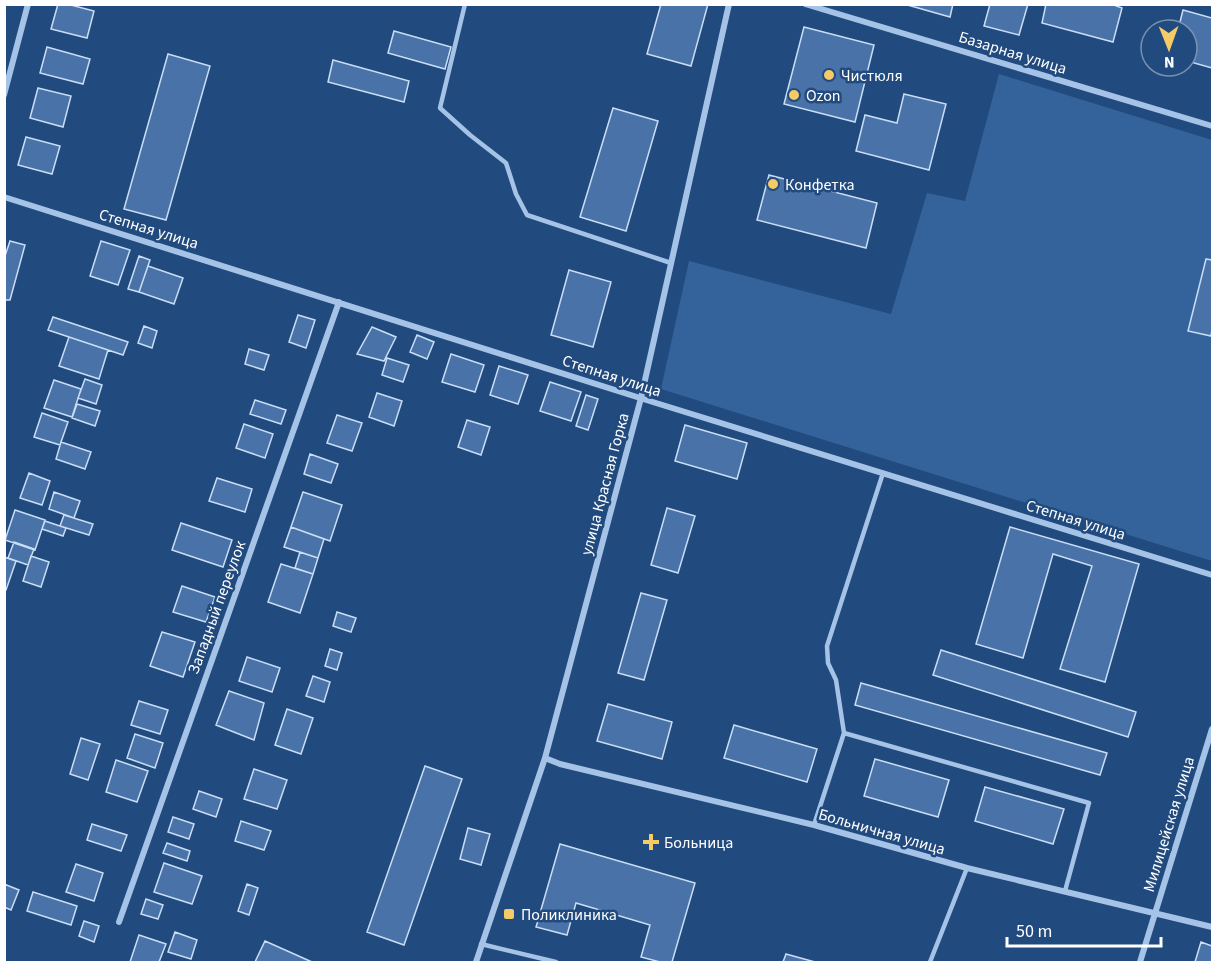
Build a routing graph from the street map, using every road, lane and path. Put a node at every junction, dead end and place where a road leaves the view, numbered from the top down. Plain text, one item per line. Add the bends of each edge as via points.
1 (28, 4) edge
2 (465, 4) edge
3 (729, 4) edge
4 (805, 4) edge
5 (4, 95) edge
6 (1212, 126) edge
7 (4, 196) edge
8 (671, 263) junction
9 (339, 302) junction
10 (641, 399) junction
11 (883, 473) junction
12 (1212, 575) edge
13 (1212, 729) edge
14 (844, 733) junction
15 (545, 758) junction
16 (814, 825) junction
17 (967, 868) junction
18 (1065, 891) junction
19 (1155, 912) junction
20 (119, 922) dead end
21 (1212, 927) edge
22 (481, 944) junction
23 (476, 963) edge
24 (556, 963) edge
25 (930, 963) edge
26 (1140, 963) edge

1 - 5 street
2 - 8 lane via 440,108 506,163 527,216
3 - 8 street, улица Красная Горка
4 - 6 street, Базарная улица
7 - 9 street, Степная улица
8 - 10 street, улица Красная Горка
9 - 10 street, Степная улица
9 - 20 street, Западный переулок
10 - 11 street, Степная улица
10 - 15 street, улица Красная Горка
11 - 12 street, Степная улица
11 - 14 lane via 827,646
13 - 19 street, Милицейская улица
14 - 16 lane
14 - 18 lane via 1089,803
15 - 16 street, Больничная улица
15 - 22 street, улица Красная Горка
16 - 17 street, Больничная улица
17 - 18 street, Больничная улица
17 - 25 lane
18 - 19 street, Больничная улица
19 - 21 street, Больничная улица
19 - 26 street, Милицейская улица
22 - 23 street, улица Красная Горка
22 - 24 lane

